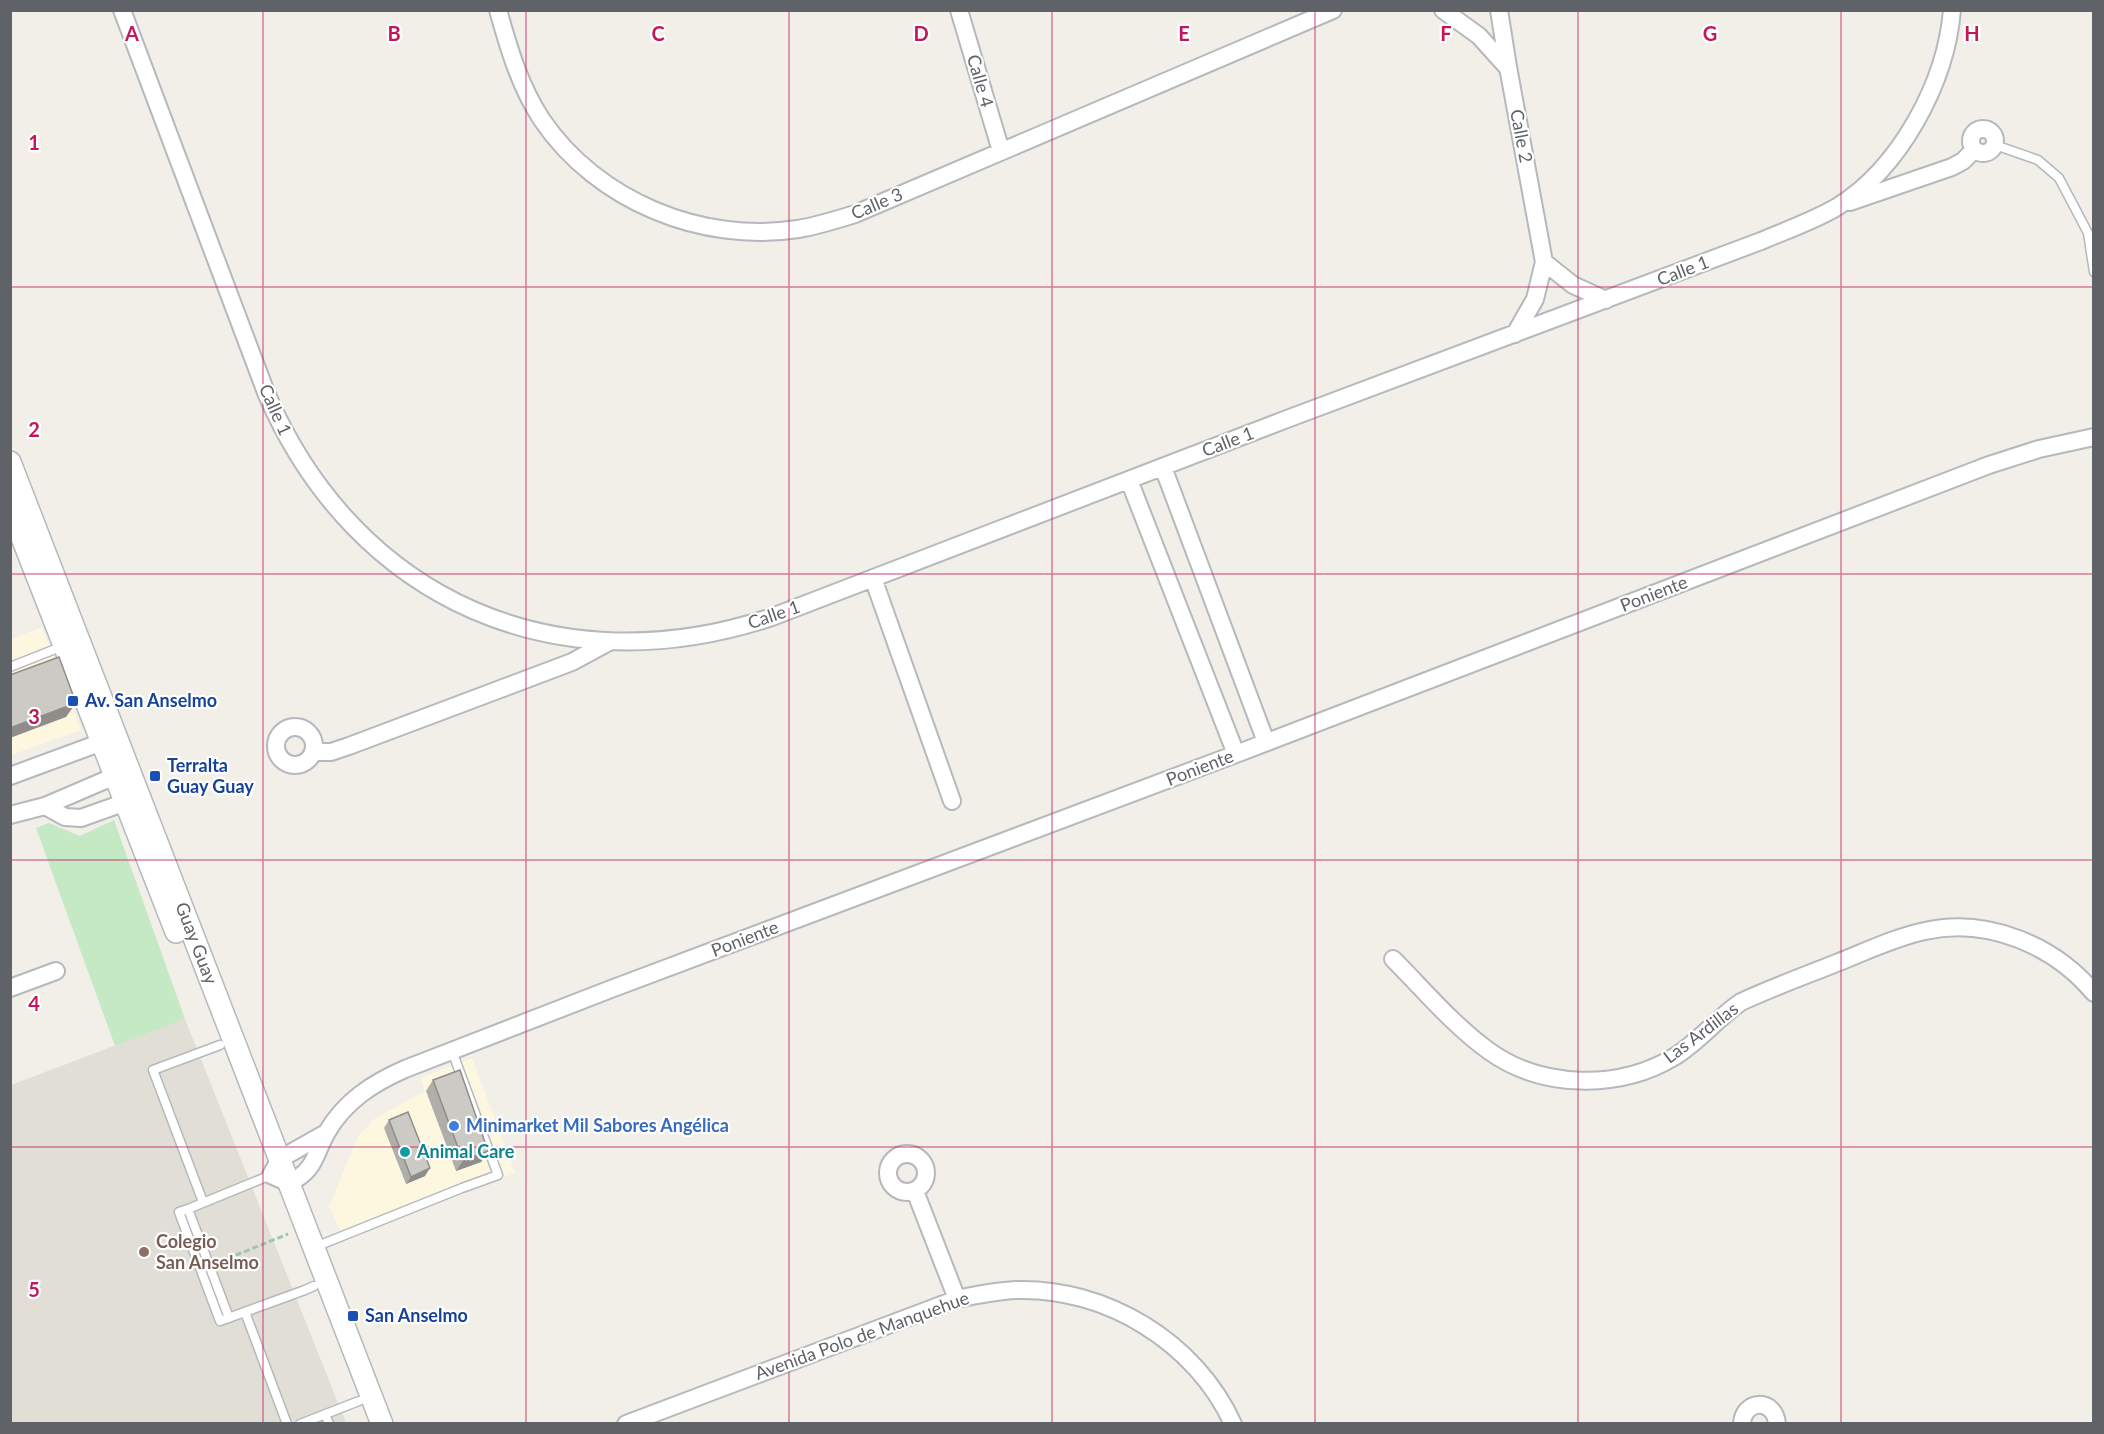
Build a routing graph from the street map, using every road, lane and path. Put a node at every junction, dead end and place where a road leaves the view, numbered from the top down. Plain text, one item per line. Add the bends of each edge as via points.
1 (122, 10) edge
2 (498, 10) edge
3 (959, 10) edge
4 (1333, 10) edge
5 (1443, 10) edge
6 (1499, 10) edge
7 (1952, 10) edge
8 (1508, 67) junction
9 (1995, 145) joint
10 (1001, 151) junction
11 (1838, 206) junction
12 (1544, 262) junction
13 (2094, 272) edge
14 (1606, 300) junction
15 (1515, 334) junction
16 (2094, 436) edge
17 (10, 462) edge
18 (1163, 467) junction
19 (1129, 480) junction
20 (10, 507) edge
21 (873, 578) junction
22 (71, 618) junction
23 (609, 642) junction
24 (64, 645) junction
25 (85, 654) junction
26 (10, 667) edge
27 (109, 739) junction
28 (1266, 742) junction
29 (313, 752) dead end
30 (1236, 754) junction
31 (10, 776) edge
32 (116, 777) junction
33 (952, 801) dead end
34 (126, 802) junction
35 (45, 806) junction
36 (10, 815) edge
37 (1393, 959) dead end
38 (56, 972) dead end
39 (10, 988) edge
40 (2094, 993) edge
41 (227, 1042) junction
42 (452, 1051) junction
43 (326, 1133) junction
44 (280, 1172) junction
45 (915, 1191) dead end
46 (203, 1202) junction
47 (188, 1209) junction
48 (284, 1235) dead end
49 (314, 1248) junction
50 (210, 1266) junction
51 (321, 1284) junction
52 (957, 1299) junction
53 (245, 1312) junction
54 (229, 1318) junction
55 (365, 1399) junction
56 (326, 1414) junction
57 (287, 1424) edge
58 (300, 1424) edge
59 (329, 1424) edge
60 (368, 1424) edge
61 (382, 1424) edge
62 (626, 1424) edge
63 (1233, 1424) edge
64 (1742, 1424) edge
65 (1777, 1424) edge

1 - 23 street, Calle 1 via 267,395 312,478 365,538 410,574 452,599 499,621 541,633
2 - 10 street, Calle 3 via 519,75 552,134 615,190 682,220 720,229 759,232 817,226 855,214
3 - 10 street, Calle 4
4 - 10 street, Calle 3
5 - 8 street via 1474,32
6 - 8 street, Calle 2
7 - 11 street, Calle 1 via 1942,63 1910,130 1879,171
8 - 12 street, Calle 2
9 - 11 street, Calle 1 via 1986,154 1974,150 1952,167
9 - 13 lane via 2038,160 2059,178 2088,233
11 - 14 street, Calle 1 via 1771,237
12 - 14 street via 1573,285
12 - 15 street, Calle 2 via 1535,299
14 - 15 street, Calle 1
15 - 18 street, Calle 1
16 - 28 street, Poniente via 1989,465
17 - 22 street, Guay Guay
18 - 19 street, Calle 1
18 - 28 street
19 - 21 street, Calle 1
19 - 30 street
20 - 24 street, Guay Guay
21 - 23 street, Calle 1 via 772,617 726,630 683,638
21 - 33 street
22 - 24 street via 72,630
22 - 25 street, Guay Guay
23 - 29 street, Calle 1 via 572,662 349,746
24 - 25 street
24 - 26 lane
24 - 27 street, Guay Guay
25 - 27 street, Guay Guay
27 - 31 street
27 - 32 street, Guay Guay
27 - 41 street, Guay Guay
28 - 30 street, Poniente
30 - 42 street, Poniente
32 - 34 street, Guay Guay
32 - 35 street
34 - 35 street via 81,818 65,817
34 - 41 street, Guay Guay
35 - 36 street
37 - 40 street, Las Ardillas via 1498,1058 1530,1071 1577,1081 1617,1078 1661,1064 1694,1043 1741,1002 1928,930 1968,928 2020,939 2064,964
38 - 39 street
41 - 44 street, Guay Guay
41 - 46 lane via 153,1070
42 - 43 street, Poniente via 370,1087 344,1108
42 - 49 lane via 498,1175
43 - 44 street, Poniente
43 - 44 street, Poniente via 314,1163 303,1175
44 - 46 lane
44 - 49 street, Guay Guay
44 - 51 street, Guay Guay
45 - 52 street
46 - 47 lane
47 - 50 lane
47 - 54 lane via 179,1212 220,1322
48 - 50 path
49 - 51 street, Guay Guay
50 - 54 lane
51 - 53 lane
51 - 55 street, Guay Guay
52 - 62 street, Avenida Polo de Manquehue
52 - 63 street, Avenida Polo de Manquehue via 998,1291 1041,1291 1119,1311 1182,1353 1207,1381
53 - 54 lane
53 - 57 lane
55 - 56 lane
55 - 60 street, Guay Guay
55 - 61 street, Guay Guay
56 - 58 lane
56 - 59 lane
64 - 65 street via 1744,1413 1758,1404 1773,1411

